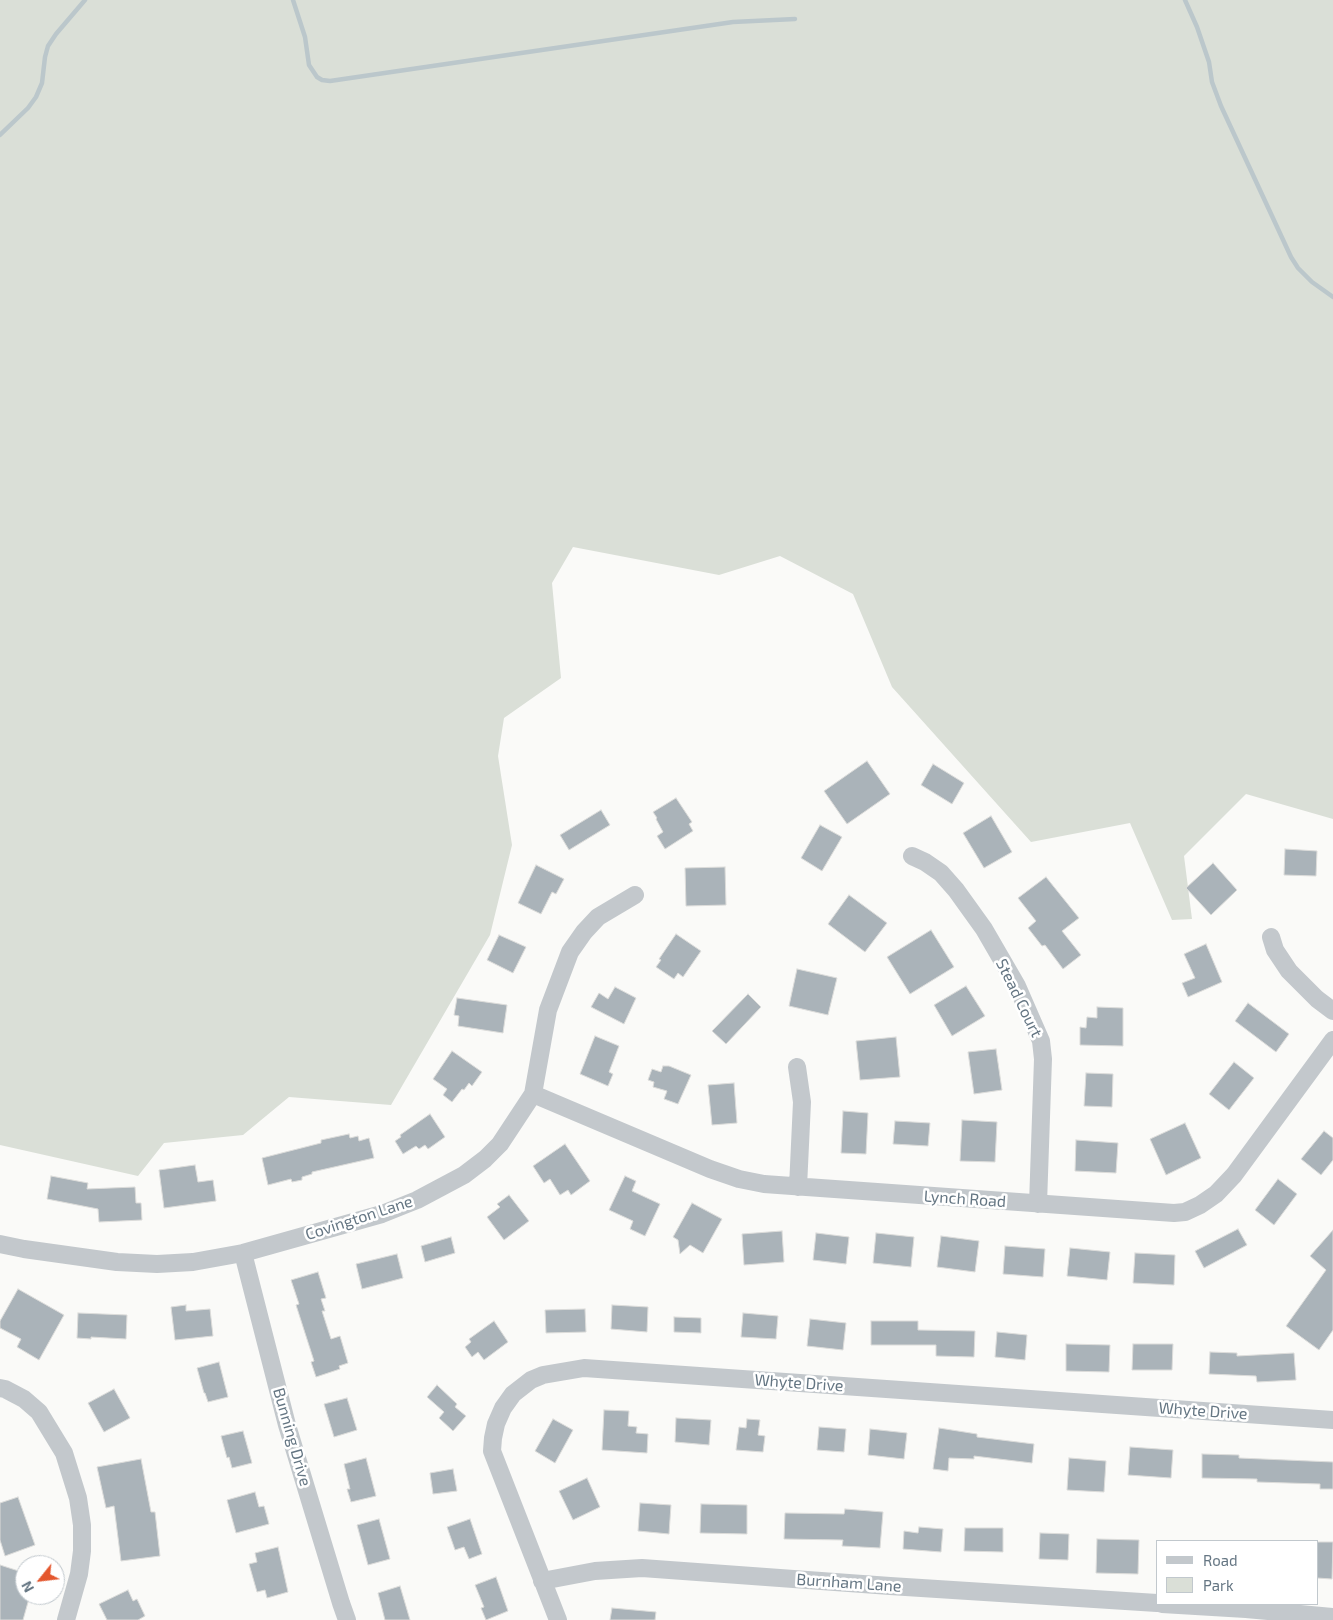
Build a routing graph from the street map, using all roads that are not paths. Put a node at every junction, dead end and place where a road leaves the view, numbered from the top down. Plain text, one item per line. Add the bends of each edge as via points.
1 (912, 856) dead end
2 (635, 895) dead end
3 (1271, 937) dead end
4 (1333, 1011) edge
5 (1333, 1040) edge
6 (797, 1067) dead end
7 (533, 1094) junction
8 (798, 1187) junction
9 (1038, 1204) junction
10 (0, 1244) edge
11 (244, 1253) junction
12 (0, 1388) edge
13 (1333, 1420) edge
14 (542, 1581) junction
15 (1156, 1603) edge
16 (1179, 1605) edge
17 (1333, 1617) edge
18 (66, 1620) edge
19 (347, 1620) edge
20 (558, 1620) edge

1 - 9 street, Stead Court via 941,874 984,930 1017,986 1040,1041 1043,1059
2 - 7 street, Covington Lane via 598,917 570,952 548,1010
3 - 4 street via 1275,950 1289,971
5 - 9 street, Lynch Road via 1234,1175 1200,1205 1186,1212 1174,1213
6 - 8 street via 802,1102
7 - 8 street, Lynch Road via 710,1169 739,1179
7 - 11 street, Covington Lane via 500,1144 485,1159 417,1200 382,1214
8 - 9 street, Lynch Road
10 - 11 street, Covington Lane via 117,1262 157,1264 193,1262
11 - 19 street, Bunning Drive via 287,1425
12 - 18 street via 24,1399 39,1412 64,1453 78,1498 82,1551
13 - 14 street, Whyte Drive via 584,1368 543,1375 514,1394 504,1408 496,1424 492,1451
14 - 15 street, Burnham Lane via 595,1571 642,1568
14 - 20 street, Whyte Drive
16 - 17 street

